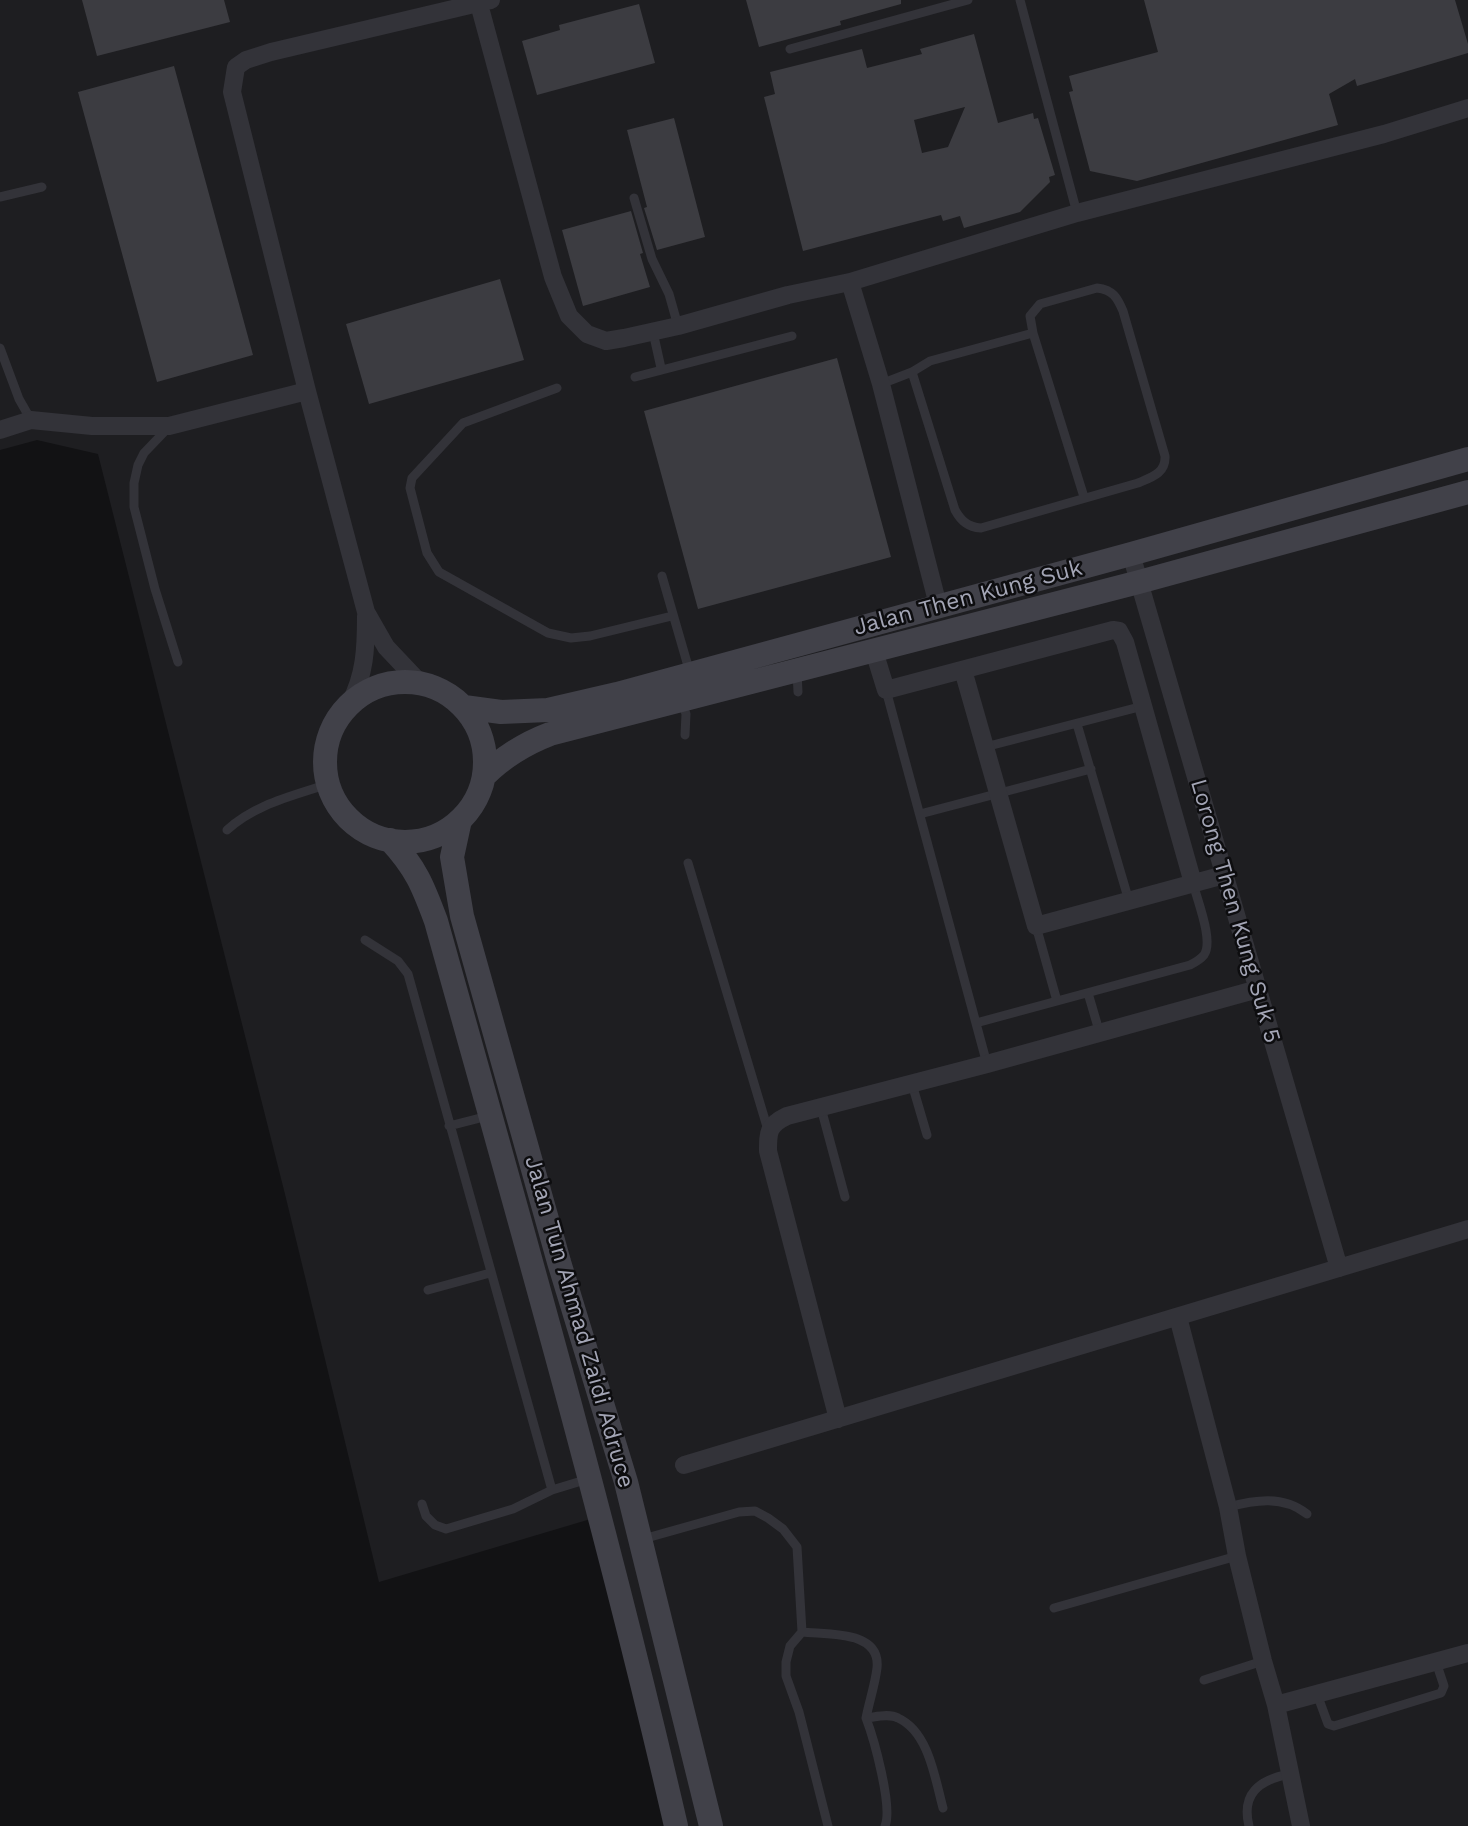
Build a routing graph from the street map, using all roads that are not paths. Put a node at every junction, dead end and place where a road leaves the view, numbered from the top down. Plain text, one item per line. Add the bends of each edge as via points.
1 (968, 0) edge
2 (1020, 0) edge
3 (485, 2) edge
4 (790, 49) dead end
5 (1468, 108) edge
6 (42, 187) dead end
7 (0, 197) edge
8 (634, 198) dead end
9 (1077, 213) junction
10 (850, 282) junction
11 (678, 326) junction
12 (653, 332) junction
13 (1033, 333) junction
14 (792, 335) dead end
15 (0, 348) edge
16 (661, 368) junction
17 (912, 372) junction
18 (635, 377) dead end
19 (881, 384) junction
20 (557, 388) dead end
21 (307, 391) junction
22 (31, 420) junction
23 (169, 426) junction
24 (0, 429) edge
25 (1468, 459) edge
26 (1468, 492) edge
27 (1084, 497) junction
28 (1131, 554) junction
29 (662, 576) dead end
30 (1139, 582) junction
31 (938, 606) junction
32 (366, 612) junction
33 (672, 616) junction
34 (874, 650) junction
35 (178, 662) dead end
36 (963, 670) junction
37 (690, 675) junction
38 (420, 683) junction
39 (886, 690) junction
40 (681, 701) junction
41 (349, 704) junction
42 (1143, 706) junction
43 (464, 707) junction
44 (1077, 723) junction
45 (685, 735) dead end
46 (985, 747) junction
47 (1189, 752) junction
48 (1157, 759) junction
49 (1091, 769) junction
50 (484, 776) junction
51 (328, 784) junction
52 (998, 794) junction
53 (920, 814) junction
54 (460, 820) junction
55 (227, 830) dead end
56 (390, 840) junction
57 (688, 863) dead end
58 (1224, 875) junction
59 (1193, 883) junction
60 (1129, 901) junction
61 (1036, 926) junction
62 (365, 940) dead end
63 (1258, 989) junction
64 (1088, 993) junction
65 (1057, 1001) junction
66 (976, 1023) junction
67 (1100, 1034) junction
68 (987, 1064) junction
69 (912, 1084) junction
70 (821, 1108) junction
71 (490, 1115) junction
72 (449, 1126) junction
73 (768, 1132) junction
74 (927, 1135) dead end
75 (845, 1197) dead end
76 (1468, 1229) edge
77 (1339, 1268) junction
78 (490, 1273) junction
79 (428, 1290) dead end
80 (1178, 1317) junction
81 (838, 1419) junction
82 (684, 1465) dead end
83 (590, 1478) junction
84 (552, 1490) junction
85 (422, 1504) dead end
86 (1228, 1507) junction
87 (1307, 1514) dead end
88 (642, 1539) junction
89 (1237, 1556) junction
90 (1054, 1608) dead end
91 (802, 1632) junction
92 (1468, 1653) edge
93 (1263, 1661) junction
94 (1436, 1662) junction
95 (1204, 1680) dead end
96 (1317, 1694) junction
97 (1276, 1705) junction
98 (866, 1718) junction
99 (1289, 1774) junction
100 (943, 1808) dead end
101 (676, 1826) edge
102 (711, 1826) edge
103 (828, 1826) edge
104 (885, 1826) edge
105 (1249, 1826) edge
106 (1301, 1826) edge

1 - 4 lane
2 - 9 lane
3 - 12 street via 553,277 569,316 587,334 606,341
3 - 21 street via 271,51 236,67 232,92
5 - 9 street
6 - 7 lane
8 - 11 lane
9 - 10 street
10 - 11 street
10 - 19 street
11 - 12 street
12 - 16 lane
13 - 17 lane via 930,361
13 - 27 lane
13 - 27 lane via 1030,316 1040,304 1097,288 1116,295 1124,311 1165,464 1138,483
14 - 16 lane
15 - 22 lane
16 - 18 lane
17 - 19 lane
17 - 27 lane via 955,510 965,523 981,527
19 - 31 street
20 - 33 lane via 464,422 412,478 410,488 428,553 439,572 548,633 590,636
21 - 23 street
21 - 32 street
22 - 23 street
22 - 24 street
23 - 35 lane via 141,459 134,507
25 - 28 street, Jalan Then Kung Suk
26 - 30 street, Jalan Then Kung Suk
28 - 30 street, Lorong Then Kung Suk 5
28 - 31 street, Jalan Then Kung Suk
29 - 33 lane
30 - 34 street, Jalan Then Kung Suk
30 - 47 street, Lorong Then Kung Suk 5
31 - 37 street, Jalan Then Kung Suk
32 - 38 street via 386,647
32 - 41 street via 363,671
33 - 37 lane
34 - 39 street
34 - 40 street, Jalan Then Kung Suk via 797,681
36 - 39 street
36 - 42 street via 1119,631
36 - 46 street
37 - 43 street, Jalan Then Kung Suk via 548,710 501,712
38 - 41 street via 395,682 370,689
38 - 43 street via 443,691
39 - 53 lane
40 - 45 lane
40 - 50 street, Jalan Then Kung Suk via 550,734 500,760
41 - 51 street via 327,741 324,763
42 - 44 lane
42 - 48 street
43 - 50 street via 482,739
44 - 46 lane
44 - 49 lane
46 - 52 street
47 - 48 street
47 - 58 street, Lorong Then Kung Suk 5
48 - 59 street
49 - 52 lane
49 - 60 lane
50 - 54 street via 475,800
51 - 55 lane via 256,809
51 - 56 street via 351,821
52 - 53 lane
52 - 61 street
53 - 66 lane
54 - 56 street via 439,834 415,841
54 - 88 street, Jalan Tun Ahmad Zaidi Adruce via 452,857 462,916
56 - 71 street, Jalan Tun Ahmad Zaidi Adruce via 416,871 432,911
57 - 73 lane
58 - 59 street
58 - 63 street, Lorong Then Kung Suk 5
59 - 60 street
59 - 64 lane via 1207,936 1204,955 1190,965
60 - 61 street
61 - 65 lane
62 - 72 lane via 398,961 408,974
63 - 67 street
63 - 77 street, Lorong Then Kung Suk 5
64 - 65 lane
64 - 67 lane
65 - 66 lane
66 - 68 lane
67 - 68 street
68 - 69 street
69 - 70 street
69 - 74 lane
70 - 73 street via 787,1116
70 - 75 lane
71 - 72 lane
71 - 83 street, Jalan Tun Ahmad Zaidi Adruce
72 - 78 lane
73 - 81 street via 773,1172
76 - 77 street
77 - 80 street
78 - 79 lane
78 - 84 lane
80 - 81 street
80 - 86 street
81 - 82 street
83 - 84 lane
83 - 101 street, Jalan Tun Ahmad Zaidi Adruce
84 - 85 lane via 513,1509 446,1529 426,1516
86 - 87 lane via 1257,1499 1285,1503
86 - 89 street
88 - 91 lane via 748,1510 768,1518 797,1547
88 - 102 street, Jalan Tun Ahmad Zaidi Adruce
89 - 90 lane
89 - 93 street
91 - 98 lane via 852,1636 873,1649 877,1668
91 - 103 lane via 790,1646 786,1676
92 - 94 street
93 - 95 lane
93 - 97 street
94 - 96 street
94 - 96 lane via 1444,1686 1441,1693 1335,1726 1328,1724
96 - 97 street
97 - 99 street
98 - 100 lane via 897,1717 910,1727 928,1756
98 - 104 lane via 889,1818
99 - 105 lane via 1273,1777 1251,1794 1245,1807
99 - 106 street

